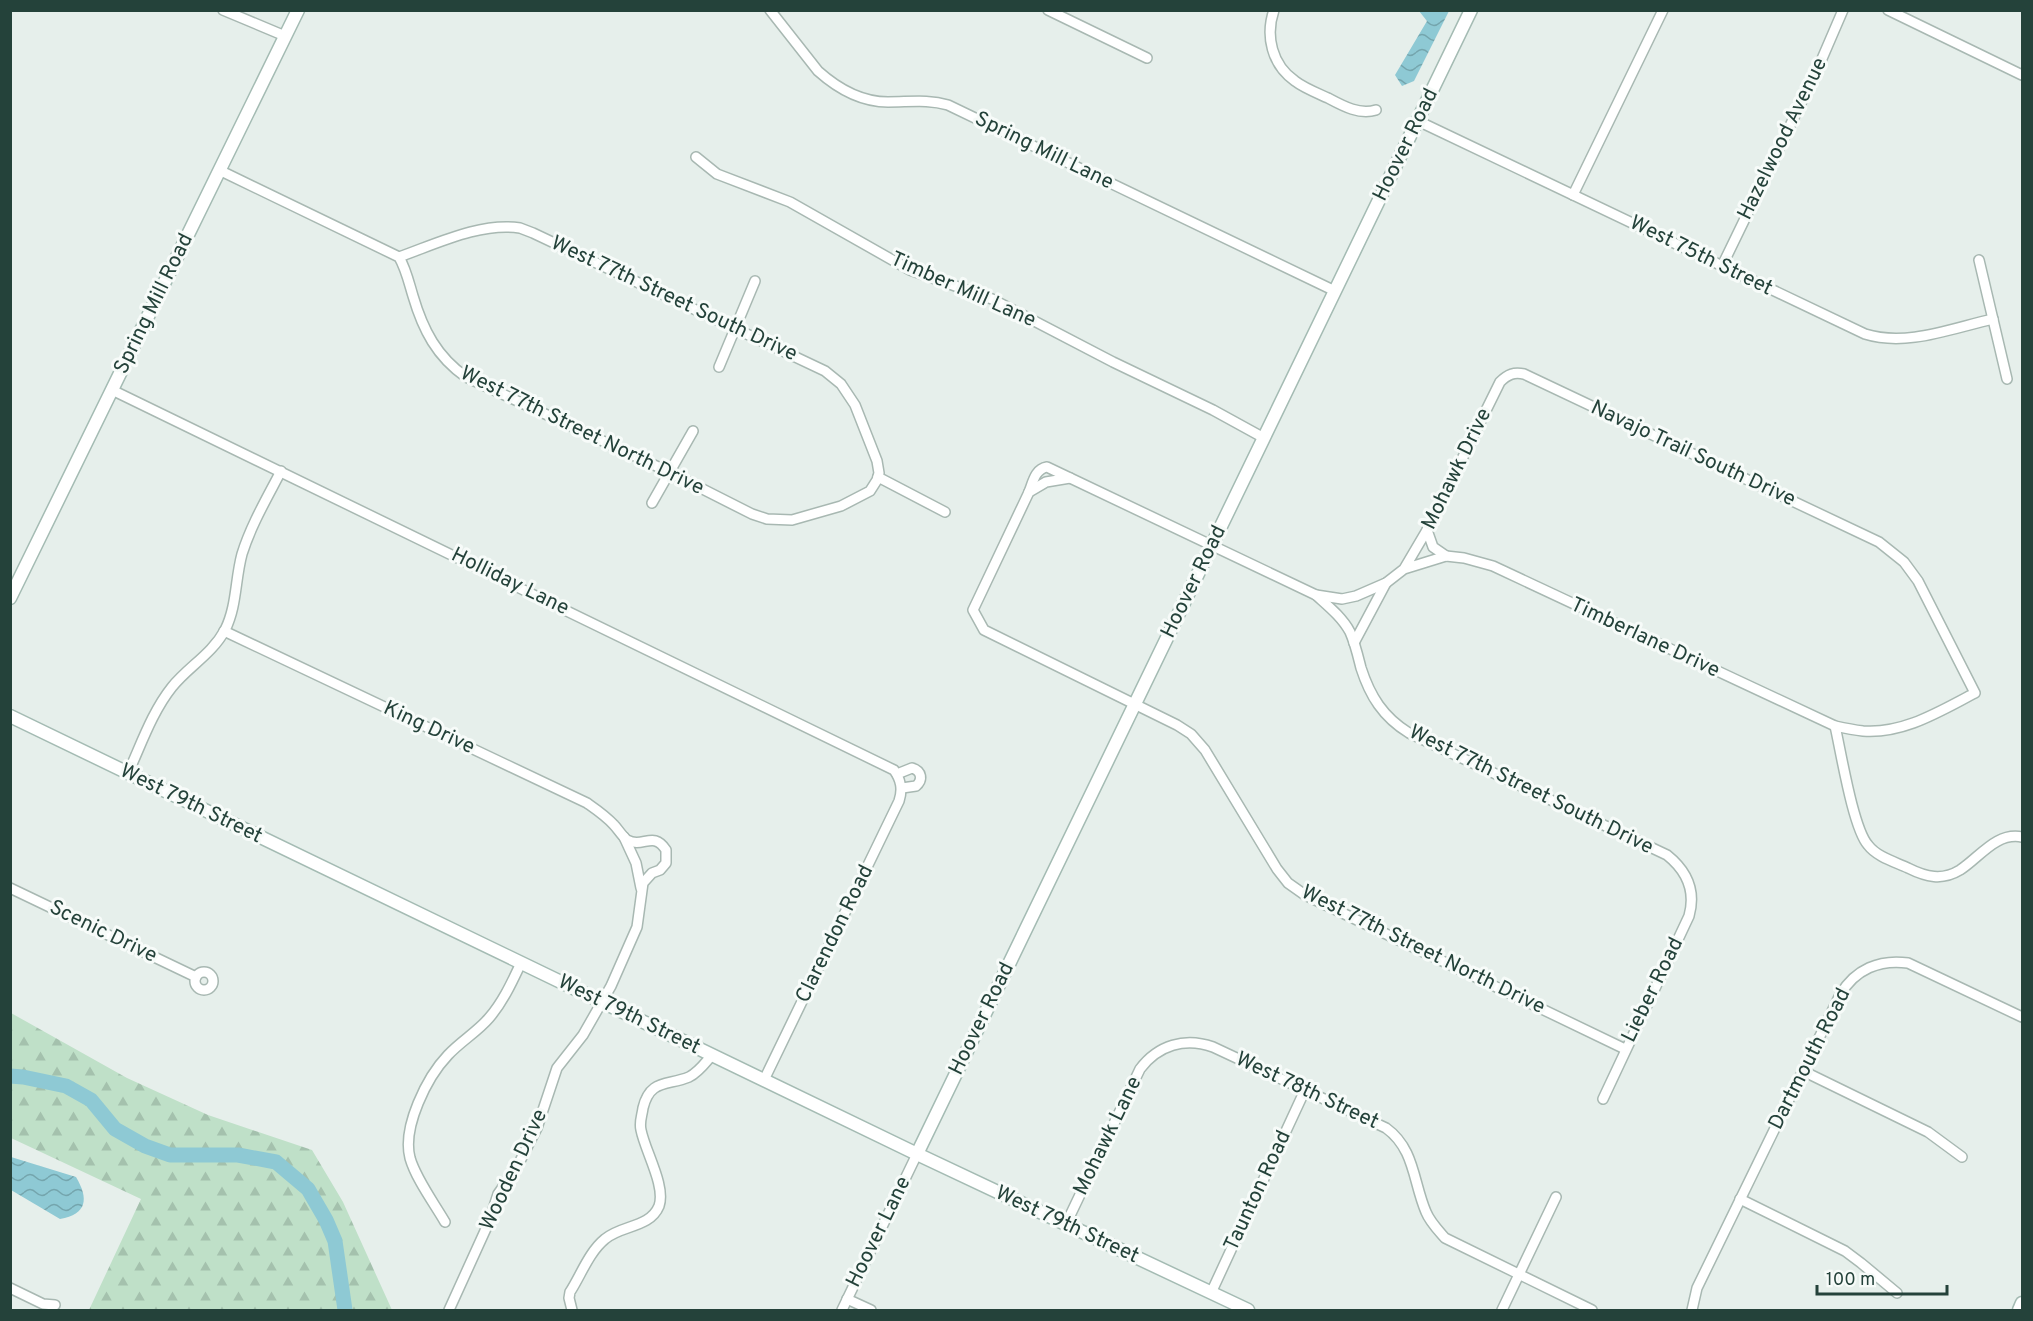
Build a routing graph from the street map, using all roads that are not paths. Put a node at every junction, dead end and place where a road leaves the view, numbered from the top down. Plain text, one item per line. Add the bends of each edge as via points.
1 (223, 10) edge
2 (298, 10) edge
3 (770, 10) edge
4 (1048, 10) edge
5 (1274, 10) edge
6 (1471, 10) edge
7 (1663, 10) edge
8 (1842, 10) edge
9 (1888, 10) edge
10 (285, 36) junction
11 (1147, 58) dead end
12 (2022, 75) edge
13 (1376, 110) dead end
14 (1418, 121) junction
15 (696, 157) dead end
16 (219, 170) junction
17 (1573, 195) junction
18 (399, 257) junction
19 (1979, 260) dead end
20 (1722, 266) junction
21 (755, 281) dead end
22 (1335, 291) junction
23 (1993, 319) junction
24 (735, 329) junction
25 (719, 367) dead end
26 (1513, 373) joint
27 (2007, 378) dead end
28 (112, 390) junction
29 (693, 431) dead end
30 (1264, 438) junction
31 (281, 471) junction
32 (669, 472) junction
33 (1070, 478) junction
34 (877, 480) junction
35 (1029, 492) junction
36 (652, 503) dead end
37 (945, 512) dead end
38 (1427, 530) junction
39 (1211, 547) junction
40 (1446, 556) junction
41 (1404, 569) junction
42 (1386, 583) junction
43 (1316, 595) junction
44 (10, 598) edge
45 (225, 631) junction
46 (1354, 643) junction
47 (1974, 693) joint
48 (1134, 705) junction
49 (10, 716) edge
50 (1835, 726) junction
51 (128, 773) junction
52 (900, 781) junction
53 (624, 837) junction
54 (2022, 837) edge
55 (1688, 879) joint
56 (10, 888) edge
57 (641, 888) junction
58 (521, 963) junction
59 (196, 977) dead end
60 (602, 1002) junction
61 (2022, 1017) edge
62 (1191, 1042) joint
63 (1625, 1049) junction
64 (712, 1055) junction
65 (1803, 1071) junction
66 (764, 1080) junction
67 (1305, 1090) junction
68 (1603, 1099) dead end
69 (917, 1154) junction
70 (1962, 1157) dead end
71 (1556, 1197) dead end
72 (1740, 1199) junction
73 (445, 1222) dead end
74 (1066, 1224) junction
75 (1519, 1275) junction
76 (10, 1288) edge
77 (1211, 1293) junction
78 (1897, 1293) dead end
79 (847, 1299) junction
80 (2022, 1303) edge
81 (55, 1305) dead end
82 (449, 1311) edge
83 (572, 1311) edge
84 (842, 1311) edge
85 (871, 1311) edge
86 (1248, 1311) edge
87 (1502, 1311) edge
88 (1592, 1311) edge
89 (1692, 1311) edge
90 (2019, 1311) edge

1 - 10 street
2 - 10 street, Spring Mill Road
3 - 22 street, Spring Mill Lane via 818,71 854,95 876,101 922,100 948,105
4 - 11 street
5 - 13 street via 1270,43 1287,75 1345,107
6 - 14 street, Hoover Road
7 - 17 street
8 - 20 street, Hazelwood Avenue
9 - 12 street
10 - 16 street, Spring Mill Road
14 - 17 street, West 75th Street
14 - 22 street, Hoover Road
15 - 30 street, Timber Mill Lane via 717,174 790,202 910,270 992,299
16 - 18 street
16 - 28 street, Spring Mill Road
17 - 20 street, West 75th Street
18 - 24 street, West 77th Street South Drive via 481,229 520,228
18 - 32 street, West 77th Street North Drive via 426,330 454,369
19 - 23 street
20 - 23 street, West 75th Street via 1880,338 1908,338
21 - 24 street
22 - 30 street, Hoover Road
23 - 27 street
24 - 25 street
24 - 34 street, West 77th Street South Drive via 825,371 841,384 855,405 877,461
26 - 38 street, Mohawk Drive via 1500,382
26 - 47 street, Navajo Trail South Drive via 1524,374 1871,539 1895,554 1918,581
28 - 31 street, Holliday Lane
28 - 44 street, Spring Mill Road
29 - 32 street
30 - 39 street, Hoover Road
31 - 45 street via 244,548 235,604
31 - 52 street, Holliday Lane via 889,766
32 - 34 street, West 77th Street North Drive via 752,514 775,520 792,520 841,506 867,493
32 - 36 street
33 - 35 street via 1046,482
33 - 35 street, West 77th Street South Drive via 1041,468
33 - 39 street, West 77th Street South Drive
34 - 37 street
35 - 48 street, West 77th Street North Drive via 973,610 992,636
38 - 40 street via 1433,547
38 - 41 street, Mohawk Drive
39 - 43 street, West 77th Street South Drive
39 - 48 street, Hoover Road
40 - 41 street, Timberlane Drive
40 - 50 street, Timberlane Drive via 1493,566
41 - 42 street, Timberlane Drive
42 - 43 street, Timberlane Drive via 1356,596
42 - 46 street
43 - 46 street, West 77th Street South Drive via 1343,622
45 - 51 street via 166,696
45 - 53 street, King Drive via 587,803 607,817
46 - 55 street, West 77th Street South Drive via 1372,697 1399,727 1667,855
47 - 50 street, Timberlane Drive via 1905,726 1863,731
48 - 63 street, West 77th Street North Drive via 1177,725 1200,743 1277,870 1305,895
48 - 69 street, Hoover Road
49 - 51 street, West 79th Street
50 - 54 street via 1861,833 1877,853 1922,875 1938,877 1950,875 2003,838
51 - 58 street, West 79th Street
52 - 52 street via 912,788 921,776 914,768 906,769
52 - 66 street, Clarendon Road via 898,803
53 - 57 street, King Drive via 636,863
53 - 57 street via 635,842 657,841 666,850 666,864 645,879
55 - 63 street, Lieber Road via 1692,900 1689,916
56 - 59 street, Scenic Drive
57 - 60 street, King Drive via 633,939
58 - 60 street, West 79th Street
58 - 73 street via 494,1012 441,1064 411,1120 411,1160
60 - 64 street, West 79th Street
60 - 82 street, Wooden Drive via 557,1068 537,1128 498,1194
61 - 65 street, Dartmouth Road via 1917,966 1896,961 1878,963 1847,984
62 - 67 street, West 78th Street via 1213,1047
62 - 74 street, Mohawk Lane via 1160,1050 1140,1070
63 - 68 street, Lieber Road
64 - 66 street, West 79th Street
64 - 83 street via 697,1072 656,1086 646,1098 640,1129 659,1187 659,1205 649,1219 616,1232 599,1245 570,1292
65 - 70 street via 1928,1132
65 - 72 street, Dartmouth Road
66 - 69 street, West 79th Street
67 - 75 street, West 78th Street via 1390,1131 1408,1154 1426,1212 1437,1229 1452,1243
67 - 77 street, Taunton Road
69 - 74 street, West 79th Street
69 - 79 street, Hoover Lane
71 - 75 street
72 - 78 street via 1845,1251
72 - 89 street, Dartmouth Road via 1698,1288
74 - 77 street, West 79th Street
75 - 87 street
75 - 88 street, West 78th Street
76 - 81 street via 43,1304
77 - 86 street, West 79th Street
79 - 84 street, Hoover Lane
79 - 85 street
80 - 90 street

